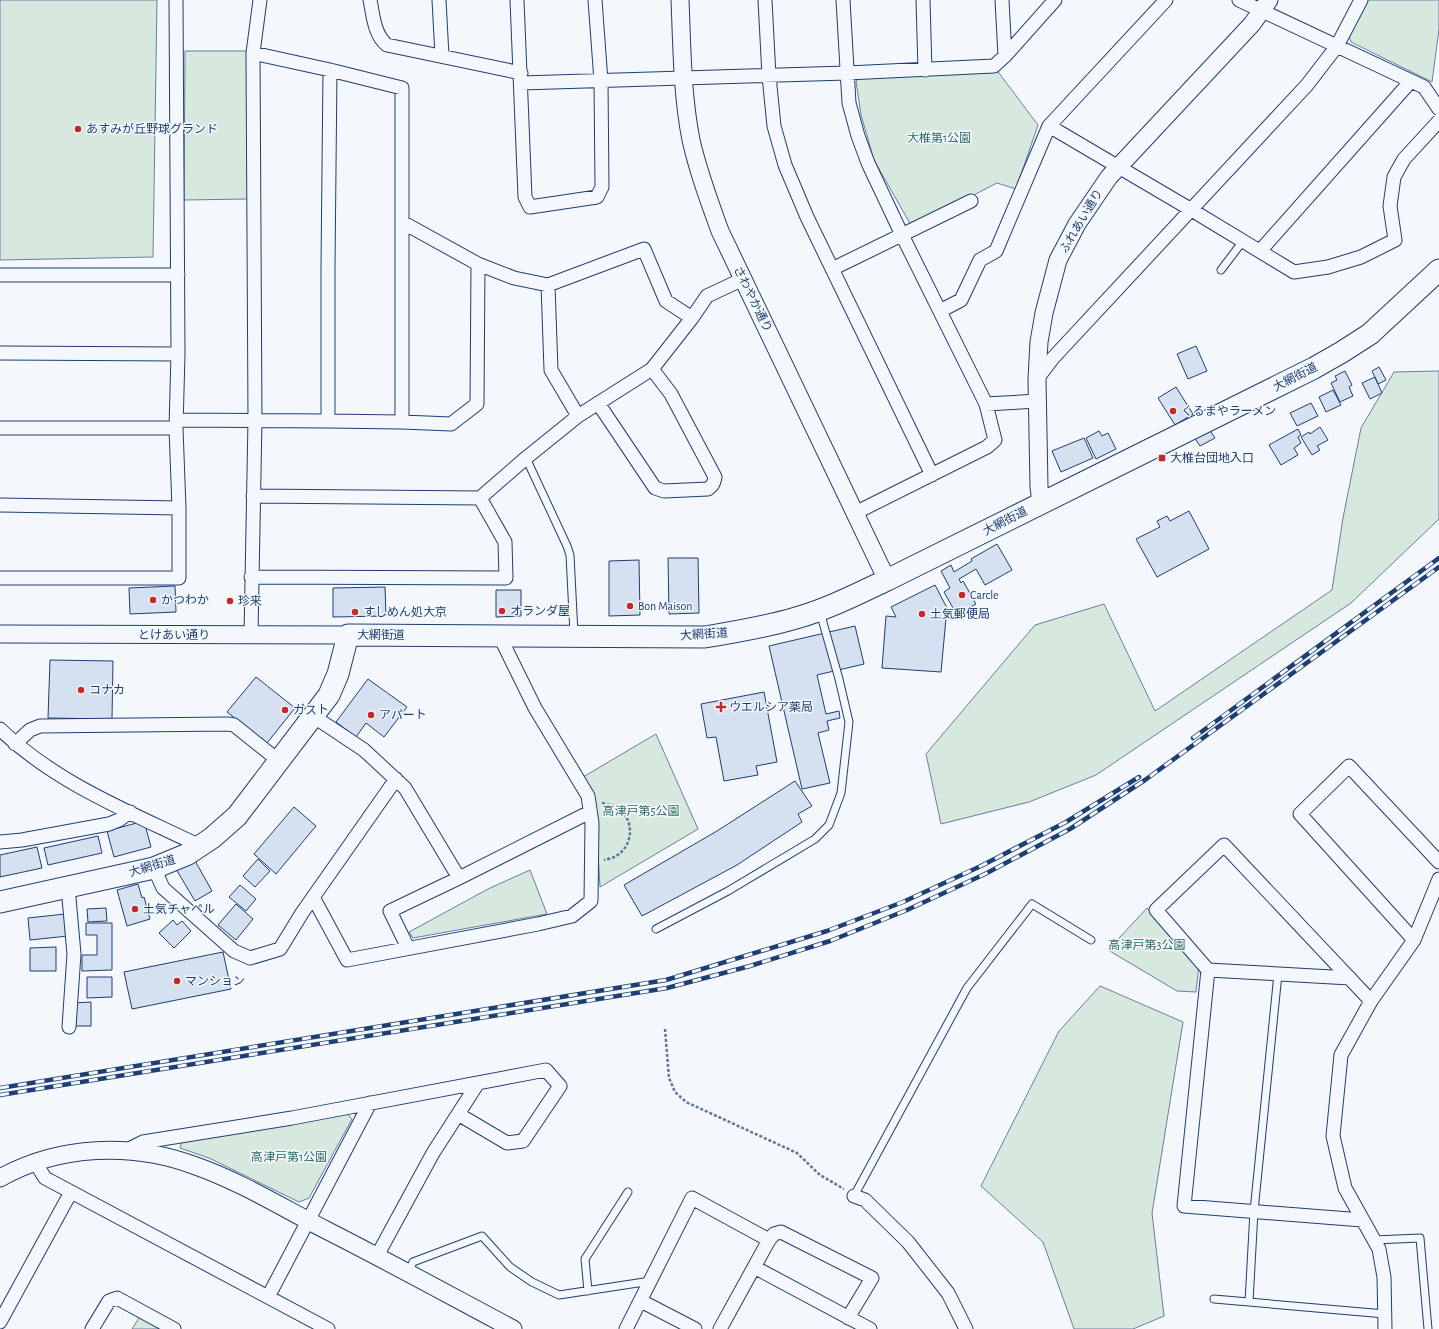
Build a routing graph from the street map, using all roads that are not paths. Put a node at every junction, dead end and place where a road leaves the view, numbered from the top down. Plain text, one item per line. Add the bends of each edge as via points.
1 (176, 0) edge
2 (260, 0) edge
3 (370, 0) edge
4 (438, 0) edge
5 (517, 0) edge
6 (595, 0) edge
7 (680, 0) edge
8 (765, 0) edge
9 (843, 0) edge
10 (923, 0) edge
11 (1002, 0) edge
12 (1055, 0) edge
13 (1166, 0) edge
14 (1240, 0) edge
15 (1361, 0) edge
16 (1265, 5) edge
17 (1336, 46) junction
18 (253, 53) junction
19 (442, 56) junction
20 (1005, 56) junction
21 (330, 70) junction
22 (925, 70) junction
23 (847, 73) junction
24 (769, 76) junction
25 (521, 78) junction
26 (683, 78) junction
27 (601, 81) junction
28 (1412, 81) junction
29 (1439, 109) edge
30 (1439, 121) edge
31 (1049, 126) junction
32 (1118, 167) junction
33 (971, 201) dead end
34 (1190, 208) junction
35 (402, 222) junction
36 (902, 235) junction
37 (1243, 241) junction
38 (1260, 251) junction
39 (478, 264) junction
40 (832, 269) junction
41 (1221, 270) dead end
42 (1439, 270) edge
43 (0, 275) edge
44 (178, 275) junction
45 (743, 279) junction
46 (548, 285) junction
47 (940, 311) junction
48 (692, 318) junction
49 (0, 353) edge
50 (178, 354) junction
51 (652, 369) junction
52 (1036, 379) junction
53 (1038, 401) junction
54 (598, 403) junction
55 (986, 404) junction
56 (578, 416) junction
57 (255, 420) junction
58 (328, 422) junction
59 (402, 422) junction
60 (176, 424) junction
61 (0, 428) edge
62 (526, 458) junction
63 (932, 475) junction
64 (253, 496) junction
65 (480, 498) junction
66 (1041, 503) junction
67 (0, 505) edge
68 (179, 508) junction
69 (855, 513) junction
70 (252, 577) junction
71 (0, 578) edge
72 (887, 580) junction
73 (820, 610) junction
74 (0, 634) edge
75 (251, 635) junction
76 (348, 635) junction
77 (498, 635) junction
78 (574, 636) junction
79 (313, 716) junction
80 (0, 729) edge
81 (15, 744) junction
82 (279, 761) junction
83 (396, 779) junction
84 (590, 809) junction
85 (130, 812) junction
86 (0, 842) edge
87 (200, 846) junction
88 (1439, 862) edge
89 (154, 868) junction
90 (459, 878) junction
91 (1439, 879) edge
92 (68, 887) junction
93 (313, 897) junction
94 (0, 902) edge
95 (656, 929) dead end
96 (1091, 940) dead end
97 (1414, 940) junction
98 (408, 948) junction
99 (1208, 970) junction
100 (1278, 974) junction
101 (1350, 978) junction
102 (1371, 1001) junction
103 (70, 1027) dead end
104 (478, 1083) junction
105 (370, 1103) junction
106 (458, 1114) junction
107 (125, 1152) junction
108 (35, 1162) junction
109 (0, 1178) edge
110 (71, 1192) junction
111 (628, 1192) dead end
112 (854, 1196) joint
113 (1254, 1211) junction
114 (1362, 1220) junction
115 (309, 1221) junction
116 (769, 1240) junction
117 (1374, 1240) junction
118 (377, 1256) junction
119 (754, 1267) junction
120 (408, 1273) junction
121 (651, 1281) junction
122 (588, 1291) junction
123 (268, 1297) junction
124 (1214, 1299) dead end
125 (641, 1301) junction
126 (1249, 1302) junction
127 (1385, 1314) junction
128 (848, 1318) junction
129 (0, 1322) edge
130 (92, 1329) edge
131 (174, 1329) edge
132 (328, 1329) edge
133 (513, 1329) edge
134 (626, 1329) edge
135 (695, 1329) edge
136 (720, 1329) edge
137 (870, 1329) edge
138 (966, 1329) edge
139 (1385, 1329) edge
140 (1428, 1329) edge

1 - 44 street
2 - 18 street
3 - 19 street via 382,42 386,45
4 - 19 street
5 - 25 street
6 - 27 street
7 - 26 street, さわやか通り
8 - 24 street
9 - 23 street
10 - 22 street
11 - 20 street
12 - 20 street
13 - 31 street
14 - 16 street
15 - 17 street
16 - 17 street
16 - 32 street, ふれあい通り via 1252,24
17 - 28 street
17 - 34 street via 1307,85
18 - 21 street
18 - 57 street
19 - 25 street
20 - 22 street via 994,66
21 - 35 street via 402,88
21 - 58 street
22 - 23 street
23 - 24 street
23 - 36 street via 849,103 858,136
24 - 26 street
24 - 40 street via 774,126 785,165
25 - 27 street
25 - 27 street via 525,197 530,206 597,197 602,186
26 - 27 street
26 - 45 street, さわやか通り via 692,141 703,183 720,230
28 - 29 street via 1424,87
28 - 38 street
30 - 38 street via 1404,159 1394,177 1390,206 1395,240 1361,257 1328,267 1294,272
31 - 32 street
31 - 47 street via 996,251 980,260 961,300
32 - 34 street
32 - 52 street, ふれあい通り via 1077,224 1058,260 1044,313
33 - 36 street
34 - 37 street
34 - 52 street
35 - 39 street
35 - 59 street
36 - 40 street
36 - 47 street
37 - 38 street
37 - 41 lane
39 - 46 street via 514,278
39 - 59 street via 477,404 451,424
40 - 63 street
42 - 66 main road, 大網街道 via 1370,334 1342,352 1307,372
43 - 44 street
44 - 50 street
45 - 48 street via 707,296
45 - 69 street, さわやか通り
46 - 48 street via 644,250 666,301
46 - 56 street via 551,370
47 - 55 street
48 - 51 street
49 - 50 street
50 - 60 street
51 - 54 street
51 - 54 street via 671,394 714,477 712,486 664,491 655,488
52 - 53 street, ふれあい通り
53 - 55 street
53 - 66 street, ふれあい通り
54 - 56 street
55 - 63 street via 995,440 987,447
56 - 62 street
57 - 58 street
57 - 60 street
57 - 64 street
58 - 59 street
60 - 61 street
60 - 68 street
62 - 65 street
62 - 78 lane via 570,555
63 - 69 street
64 - 65 street
64 - 70 street
65 - 70 street via 505,542 506,578
66 - 72 main road, 大網街道
67 - 68 street
68 - 71 street via 179,578
69 - 72 street, さわやか通り
70 - 75 street
72 - 73 main road, 大網街道
73 - 78 main road, 大網街道 via 749,630 706,637
73 - 95 lane via 849,722 841,793 829,825 815,839
74 - 75 street, とけあい通り
75 - 76 street, とけあい通り
76 - 77 main road, 大網街道
76 - 79 main road, 大網街道 via 338,674 329,695
77 - 78 main road, 大網街道
77 - 84 street via 535,708 588,796
79 - 82 main road, 大網街道
79 - 83 street via 364,750
80 - 81 street
81 - 82 street via 30,730 40,726 228,724 234,725
81 - 85 street via 69,782
82 - 87 main road, 大網街道 via 237,816
83 - 90 street via 406,788
83 - 93 street
84 - 90 street
84 - 98 street via 591,901 572,916
85 - 86 street via 109,824
85 - 87 street
87 - 89 main road, 大網街道 via 188,854
88 - 97 street via 1349,766 1300,814
89 - 92 main road, 大網街道
89 - 93 street via 163,888 234,951 250,958 280,949
90 - 98 street via 390,911
91 - 97 street
92 - 94 main road, 大網街道
92 - 103 street via 74,954
93 - 98 street via 346,960
96 - 112 lane via 1032,904 967,988
97 - 102 street
99 - 100 street
99 - 101 street via 1156,910 1224,845
99 - 113 street via 1184,1206
100 - 101 street
100 - 113 lane
101 - 102 street
102 - 114 street via 1341,1055 1333,1136 1344,1188
104 - 105 street
104 - 106 street
104 - 106 street via 546,1070 560,1086 523,1141 507,1143
105 - 107 street via 143,1142
105 - 115 street
106 - 118 street via 433,1152
107 - 108 street via 72,1152
107 - 115 street via 155,1154 195,1165
108 - 109 street
108 - 110 street via 45,1178
110 - 123 street
110 - 129 street
111 - 122 lane via 585,1259
112 - 138 street via 865,1200 908,1242 948,1293
113 - 114 street
113 - 126 lane
114 - 117 street
115 - 118 street
115 - 123 street
116 - 119 street
116 - 121 street via 692,1198
116 - 128 street via 774,1234 781,1232 872,1278
117 - 127 street via 1379,1249 1384,1277
117 - 140 lane via 1420,1238
118 - 120 street
119 - 128 street
119 - 136 street
120 - 122 lane via 413,1262 482,1236 510,1267 532,1282 559,1295
120 - 133 street
121 - 122 lane
121 - 125 street
123 - 132 street
124 - 126 lane
125 - 134 street
125 - 135 street
126 - 127 lane
127 - 139 street
128 - 137 street
130 - 131 street via 109,1300 117,1298

